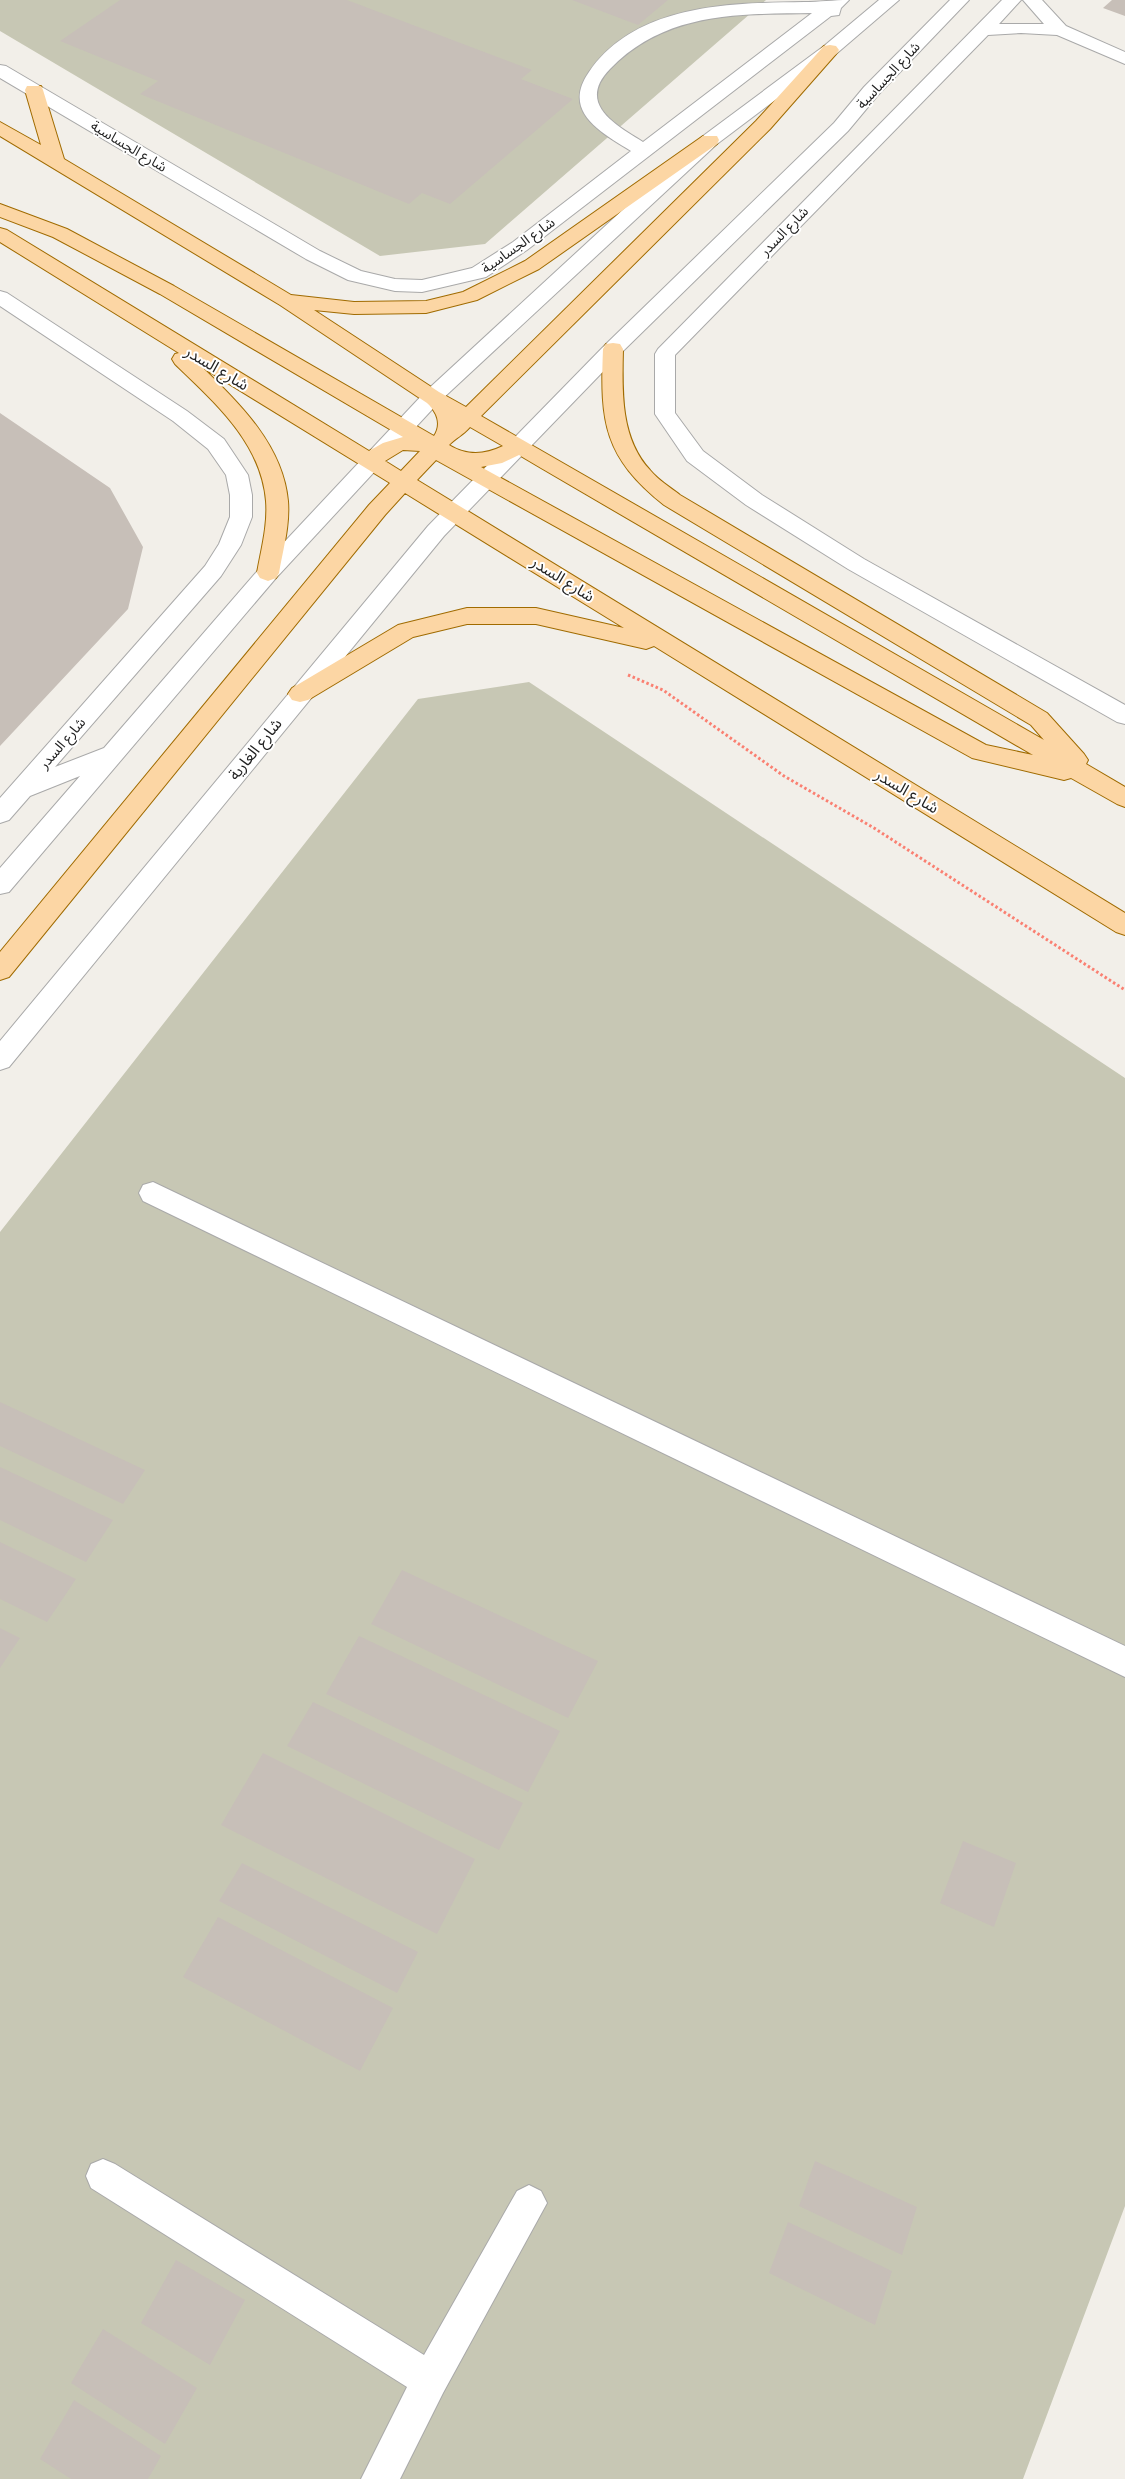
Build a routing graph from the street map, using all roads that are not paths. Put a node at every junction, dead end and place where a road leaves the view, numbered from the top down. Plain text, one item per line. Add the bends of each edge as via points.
1 (890, 0) edge
2 (960, 0) edge
3 (1012, 0) edge
4 (1032, 0) edge
5 (836, 4) edge
6 (984, 30) junction
7 (1060, 30) junction
8 (845, 37) junction
9 (830, 50) junction
10 (1125, 59) edge
11 (0, 70) edge
12 (934, 77) junction
13 (34, 90) junction
14 (871, 91) junction
15 (0, 128) edge
16 (710, 140) junction
17 (643, 151) junction
18 (56, 162) junction
19 (0, 210) edge
20 (0, 234) edge
21 (0, 297) edge
22 (287, 301) junction
23 (148, 326) junction
24 (613, 349) junction
25 (432, 396) junction
26 (466, 417) junction
27 (403, 428) junction
28 (518, 446) junction
29 (436, 450) junction
30 (372, 460) junction
31 (486, 478) junction
32 (405, 481) junction
33 (455, 511) junction
34 (268, 573) junction
35 (673, 648) junction
36 (300, 694) junction
37 (1125, 716) edge
38 (110, 754) junction
39 (1092, 778) junction
40 (22, 789) junction
41 (1125, 798) edge
42 (0, 814) edge
43 (0, 885) edge
44 (1125, 924) edge
45 (0, 970) edge
46 (0, 1060) edge
47 (153, 1193) dead end
48 (1125, 1662) edge
49 (103, 2176) dead end
50 (529, 2202) dead end
51 (430, 2380) junction
52 (380, 2479) edge

1 - 8 street
2 - 14 street, شارع الجساسية
3 - 6 street
4 - 7 street
5 - 8 street
5 - 17 street, شارع الجساسية
5 - 17 street via 692,16 646,30 604,62 591,80 587,100 595,117
6 - 7 street
6 - 12 street
7 - 10 street
8 - 9 street
9 - 16 street
9 - 26 main road via 763,125
11 - 13 street, شارع الجساسية
12 - 14 street
12 - 37 street, شارع السدر via 665,354 665,414 695,456 754,500 856,564
13 - 17 street, شارع الجساسية via 313,255 355,276 395,285 422,286 479,273 520,246
13 - 18 main road
14 - 24 street, شارع الجساسية via 841,127
15 - 18 main road
16 - 22 main road via 532,265 470,296 417,307 354,308
16 - 25 street
18 - 22 main road
19 - 27 main road via 60,233 167,290
20 - 23 main road, شارع السدر
21 - 40 street, شارع السدر via 180,416 216,444 237,475 241,495 241,517 230,545 212,572
22 - 25 main road
23 - 30 main road, شارع السدر
23 - 34 main road via 229,405 246,426 270,468 277,500
24 - 28 street, شارع الجساسية
24 - 39 main road via 614,419 622,445 642,475 672,500 1039,719
25 - 26 main road
25 - 27 street
25 - 29 main road via 446,410 449,419 447,432
26 - 28 main road
26 - 29 main road
27 - 29 main road
27 - 30 street
28 - 29 main road via 501,456 478,461
28 - 31 street, شارع الغارية
28 - 39 main road
29 - 30 main road via 420,444 399,444 387,448
29 - 31 main road
29 - 32 main road
29 - 33 main road via 430,462 429,478 438,495
30 - 32 main road, شارع السدر
30 - 34 street
31 - 33 street, شارع الغارية
31 - 39 main road via 980,752
32 - 33 main road, شارع السدر
32 - 45 main road via 377,510
33 - 35 main road, شارع السدر
33 - 36 street, شارع الغارية
34 - 38 street
35 - 36 main road via 536,616 467,616 406,631
35 - 44 main road, شارع السدر
36 - 46 street, شارع الغارية
38 - 40 street
38 - 43 street
39 - 41 main road
40 - 42 street
47 - 48 street
49 - 51 street
50 - 51 street
51 - 52 street

